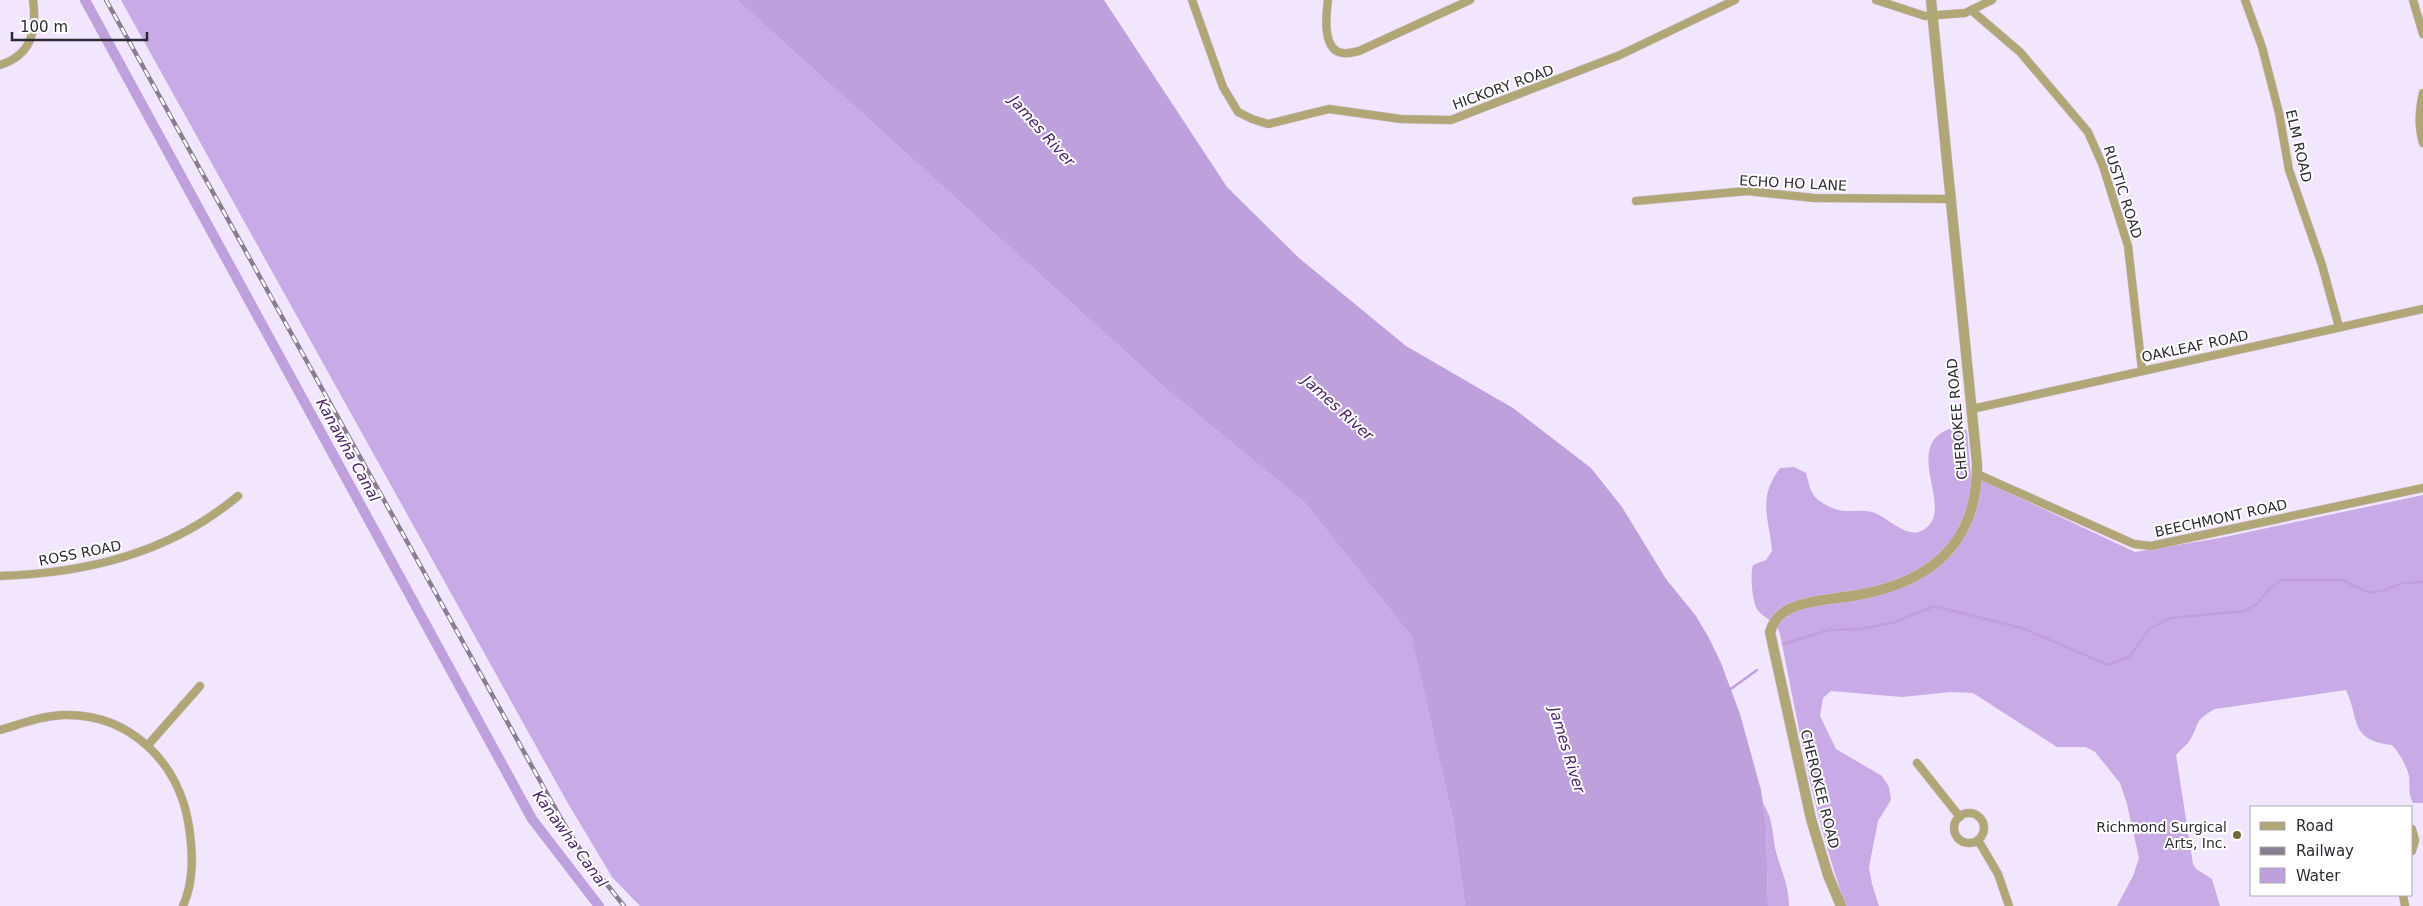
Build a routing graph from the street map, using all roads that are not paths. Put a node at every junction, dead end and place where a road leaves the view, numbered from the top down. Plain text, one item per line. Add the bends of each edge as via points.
1 (33, 0) edge
2 (1192, 0) edge
3 (1328, 0) edge
4 (1470, 0) edge
5 (1735, 0) edge
6 (1876, 0) edge
7 (1931, 0) edge
8 (1992, 0) edge
9 (2245, 0) edge
10 (2413, 0) edge
11 (1971, 10) junction
12 (1933, 16) junction
13 (2423, 34) edge
14 (0, 65) edge
15 (2423, 93) edge
16 (2423, 143) edge
17 (1950, 199) junction
18 (1636, 201) dead end
19 (2423, 309) edge
20 (2339, 327) junction
21 (2142, 370) junction
22 (1972, 409) junction
23 (1977, 474) junction
24 (2423, 488) edge
25 (238, 496) dead end
26 (0, 576) edge
27 (200, 686) dead end
28 (0, 730) edge
29 (148, 745) junction
30 (1918, 763) dead end
31 (1960, 817) junction
32 (2413, 833) edge
33 (1978, 840) junction
34 (2413, 847) edge
35 (183, 906) edge
36 (1841, 906) edge
37 (2009, 906) edge

1 - 14 street via 32,40 24,52
2 - 5 street, HICKORY ROAD via 1223,87 1238,112 1268,124 1329,109 1401,119 1451,120 1620,55
3 - 4 street via 1329,41 1342,53 1359,52
6 - 12 street
7 - 12 street, CHEROKEE ROAD
8 - 11 street
9 - 20 street, ELM ROAD via 2280,113 2289,170 2322,265
10 - 13 street
11 - 12 street
11 - 21 street, RUSTIC ROAD via 2020,52 2088,132 2104,166 2128,246
12 - 17 street, CHEROKEE ROAD
15 - 16 street via 2419,115
17 - 18 street, ECHO HO LANE via 1814,198 1747,191
17 - 22 street, CHEROKEE ROAD
19 - 20 street, OAKLEAF ROAD
20 - 21 street, OAKLEAF ROAD
21 - 22 street, OAKLEAF ROAD
22 - 23 street, CHEROKEE ROAD
23 - 24 street, BEECHMONT ROAD via 2134,544 2151,546
23 - 36 street, CHEROKEE ROAD via 1974,505 1966,526 1948,551 1931,567 1910,580 1885,589 1789,609 1772,625 1770,640 1811,818
25 - 26 street, ROSS ROAD via 202,522 137,554 76,568
27 - 29 street
28 - 29 street via 40,718 81,716 117,726
29 - 35 street via 174,778 188,815 192,865
30 - 31 street
31 - 33 street via 1955,826 1960,839 1969,843
31 - 33 street via 1970,813 1981,819 1984,828
32 - 34 street
33 - 37 street via 1998,874

